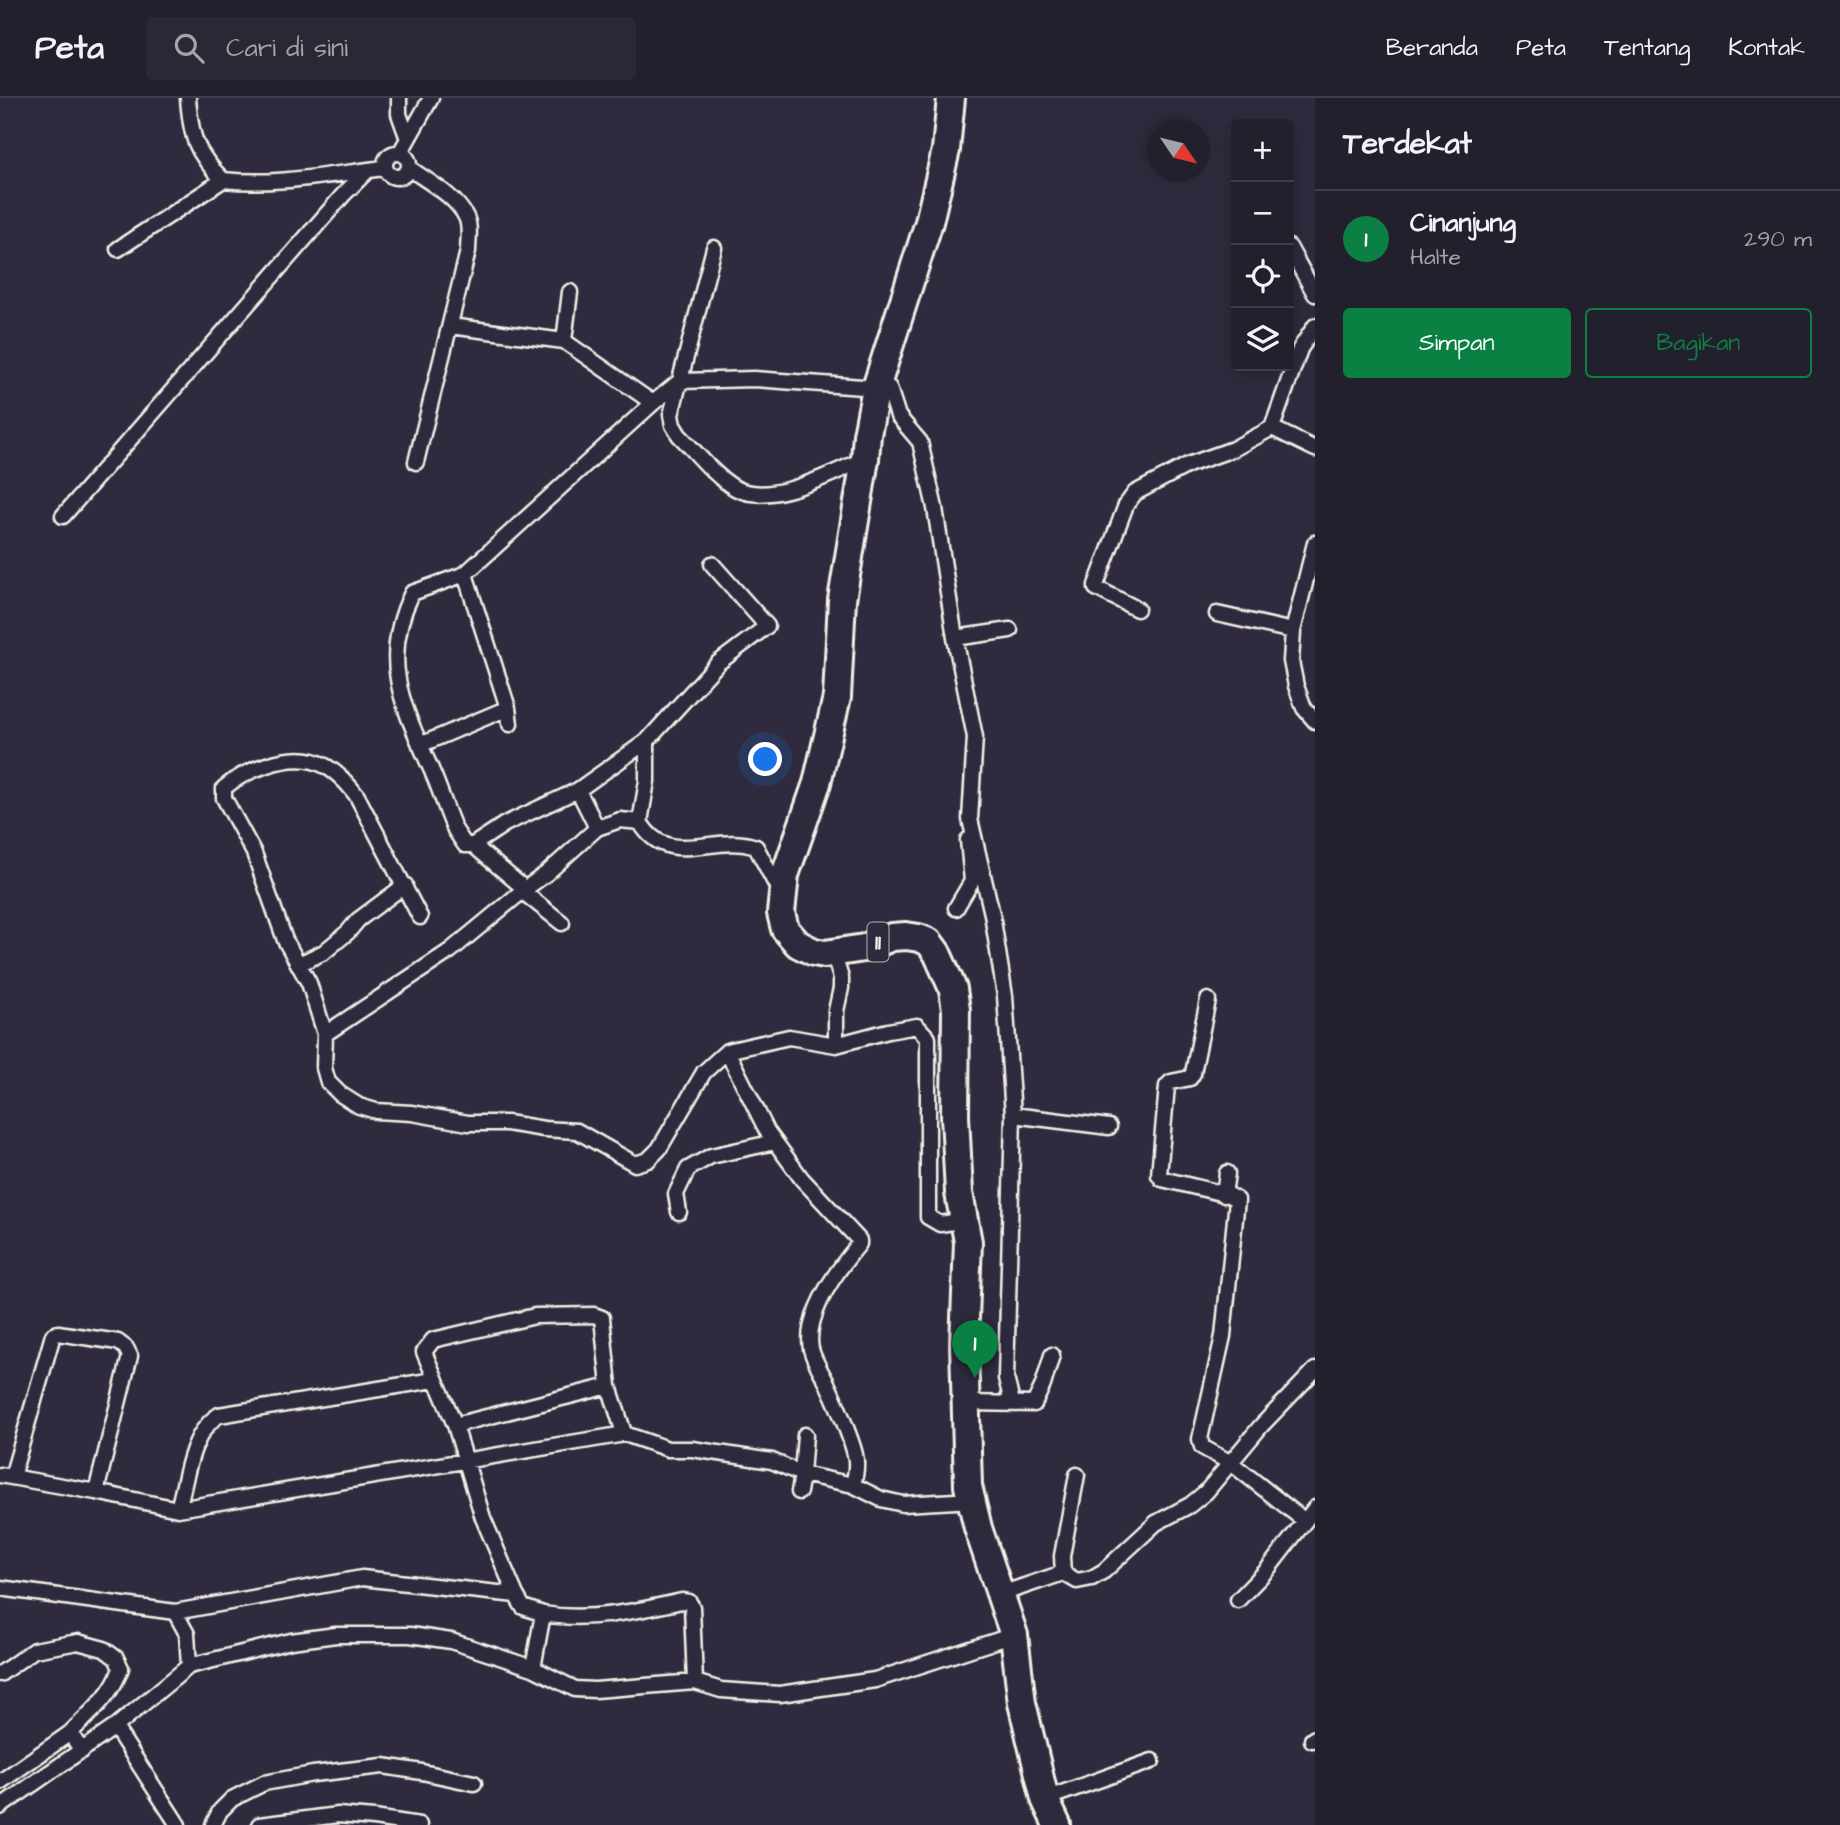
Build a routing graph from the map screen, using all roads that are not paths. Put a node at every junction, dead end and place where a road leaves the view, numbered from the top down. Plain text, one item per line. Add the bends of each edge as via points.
1 (188, 98) edge
2 (399, 98) edge
3 (430, 98) edge
4 (951, 98) edge
5 (408, 139) junction
6 (400, 153) junction
7 (385, 168) junction
8 (409, 168) junction
9 (368, 170) junction
10 (223, 180) junction
11 (714, 248) dead end
12 (118, 249) dead end
13 (1294, 256) edge
14 (570, 292) dead end
15 (1315, 294) edge
16 (450, 326) junction
17 (1315, 326) edge
18 (564, 341) junction
19 (680, 381) junction
20 (877, 384) junction
21 (653, 403) junction
22 (1272, 428) junction
23 (1315, 449) edge
24 (865, 459) junction
25 (416, 462) dead end
26 (63, 516) dead end
27 (1315, 543) edge
28 (712, 564) dead end
29 (465, 574) junction
30 (1137, 609) dead end
31 (1217, 614) dead end
32 (1010, 630) dead end
33 (1293, 631) junction
34 (955, 638) junction
35 (508, 708) junction
36 (1315, 721) edge
37 (510, 724) dead end
38 (647, 741) junction
39 (420, 745) junction
40 (579, 790) junction
41 (970, 819) junction
42 (640, 822) junction
43 (597, 828) junction
44 (472, 845) junction
45 (405, 885) junction
46 (523, 890) junction
47 (782, 895) junction
48 (956, 908) dead end
49 (420, 917) dead end
50 (562, 923) dead end
51 (833, 952) junction
52 (299, 964) junction
53 (1208, 1000) dead end
54 (326, 1034) junction
55 (836, 1045) junction
56 (727, 1051) junction
57 (1013, 1115) junction
58 (1109, 1127) dead end
59 (775, 1142) junction
60 (1227, 1173) dead end
61 (1224, 1195) junction
62 (679, 1212) dead end
63 (966, 1220) junction
64 (1052, 1355) dead end
65 (1315, 1370) edge
66 (435, 1380) junction
67 (609, 1387) junction
68 (1012, 1402) junction
69 (966, 1403) junction
70 (455, 1425) junction
71 (622, 1433) junction
72 (805, 1435) dead end
73 (466, 1462) junction
74 (1231, 1463) junction
75 (802, 1474) junction
76 (1077, 1475) dead end
77 (6, 1476) edge
78 (853, 1485) junction
79 (96, 1492) junction
80 (799, 1492) dead end
81 (973, 1500) junction
82 (1315, 1508) edge
83 (178, 1509) junction
84 (1305, 1521) junction
85 (1063, 1573) junction
86 (0, 1588) edge
87 (1001, 1594) junction
88 (516, 1595) junction
89 (1238, 1600) dead end
90 (175, 1612) junction
91 (543, 1614) junction
92 (1014, 1635) junction
93 (189, 1666) junction
94 (533, 1668) junction
95 (0, 1674) edge
96 (695, 1682) junction
97 (115, 1727) junction
98 (70, 1733) junction
99 (82, 1751) junction
100 (1152, 1761) dead end
101 (0, 1782) edge
102 (474, 1783) dead end
103 (1045, 1799) junction
104 (0, 1807) edge
105 (178, 1825) edge
106 (213, 1825) edge
107 (259, 1825) edge
108 (419, 1825) edge
109 (1057, 1825) edge

1 - 10 street via 190,125 200,154
2 - 5 street
3 - 5 street
4 - 20 highway, 11 via 946,150 929,222
5 - 6 street
6 - 7 street via 386,159
6 - 8 street via 408,159
7 - 8 street via 398,177
7 - 9 street
8 - 16 street via 440,190 467,219 468,251
9 - 10 street via 282,180
9 - 26 street
10 - 12 street
11 - 19 street
13 - 15 street
14 - 18 street
16 - 18 street
16 - 25 street
17 - 22 street via 1300,349
18 - 21 street
19 - 20 street
19 - 21 street
19 - 24 street via 671,415 673,425 722,478 747,493 793,488
20 - 24 highway, 11
20 - 34 street via 889,388 898,416 920,442 936,508
21 - 29 street
22 - 23 street
22 - 30 street via 1188,465 1130,499 1096,588
24 - 47 highway, 11 via 842,600 837,697 817,783
27 - 33 street
28 - 38 street via 766,626 709,673
29 - 35 street
29 - 39 street via 412,593 397,631 398,689
31 - 33 street
32 - 34 street
33 - 36 street via 1291,661 1296,685 1304,708
34 - 41 street via 975,737
35 - 37 street
35 - 39 street
38 - 40 street
38 - 42 street
39 - 44 street via 455,830 465,845
40 - 43 street
40 - 44 street via 505,824
41 - 48 street via 972,881
41 - 57 street via 1005,996
42 - 43 street via 620,820
42 - 47 street via 661,845 755,847
43 - 46 street
44 - 46 street
45 - 49 street
45 - 52 street via 324,952
45 - 52 street via 357,796 327,767 314,761 283,762 257,768 227,785 222,791 224,798 254,853 285,940
46 - 50 street
46 - 54 street via 450,951
47 - 51 highway, 11 via 785,929 798,944 814,952
51 - 55 street via 841,978
51 - 63 highway, 11 via 906,936 929,943 937,953 953,989 956,1010 956,1128
52 - 54 street
53 - 61 street via 1191,1078 1167,1086 1159,1175
54 - 56 street via 328,1082 359,1106 468,1123 577,1131 635,1164 659,1149 704,1072
55 - 56 street via 789,1037
55 - 63 street via 909,1027 923,1031 928,1038 928,1217 940,1224
56 - 59 street
57 - 58 street
57 - 68 street via 1006,1378
59 - 62 street via 711,1156 688,1169 676,1194
59 - 78 street via 802,1179 859,1240 816,1309 810,1338 856,1455
60 - 61 street
61 - 74 street via 1234,1197 1237,1207 1223,1336 1200,1439 1202,1447
63 - 69 highway, 11
64 - 68 street via 1034,1404
65 - 74 street
66 - 67 street via 424,1352 433,1340 536,1316 594,1314 602,1318
66 - 70 street
66 - 83 street via 219,1415 198,1438
67 - 70 street
67 - 71 street
68 - 69 street
69 - 81 highway, 11 via 968,1486
70 - 73 street
71 - 73 street
71 - 75 street via 668,1449 772,1461
72 - 75 street
73 - 83 street
73 - 88 street via 483,1518
74 - 84 street
74 - 85 street via 1206,1492 1156,1523 1104,1571 1086,1581
75 - 78 street
75 - 80 street
76 - 85 street
77 - 79 street
77 - 79 street via 52,1335 118,1342 130,1356
78 - 81 street via 903,1504
79 - 83 street
81 - 87 highway, 11
82 - 84 street
84 - 89 street
85 - 87 street
86 - 90 street
87 - 92 highway, 11
88 - 90 street via 362,1578
88 - 91 street via 523,1607
90 - 93 street via 187,1634
91 - 94 street
91 - 96 street via 618,1614 689,1602
92 - 96 street via 875,1680 780,1694 721,1690
92 - 103 highway, 11 via 1022,1703
93 - 94 street via 291,1641 375,1634 451,1641
93 - 97 street
94 - 96 street via 575,1689
95 - 98 street via 34,1650 78,1642 104,1649 116,1658 119,1675
97 - 99 street
97 - 105 street
98 - 99 street
98 - 101 street
99 - 104 street
100 - 103 street
102 - 106 street via 383,1766 313,1773 264,1783 232,1799
103 - 109 highway, 11
107 - 108 street via 338,1815

